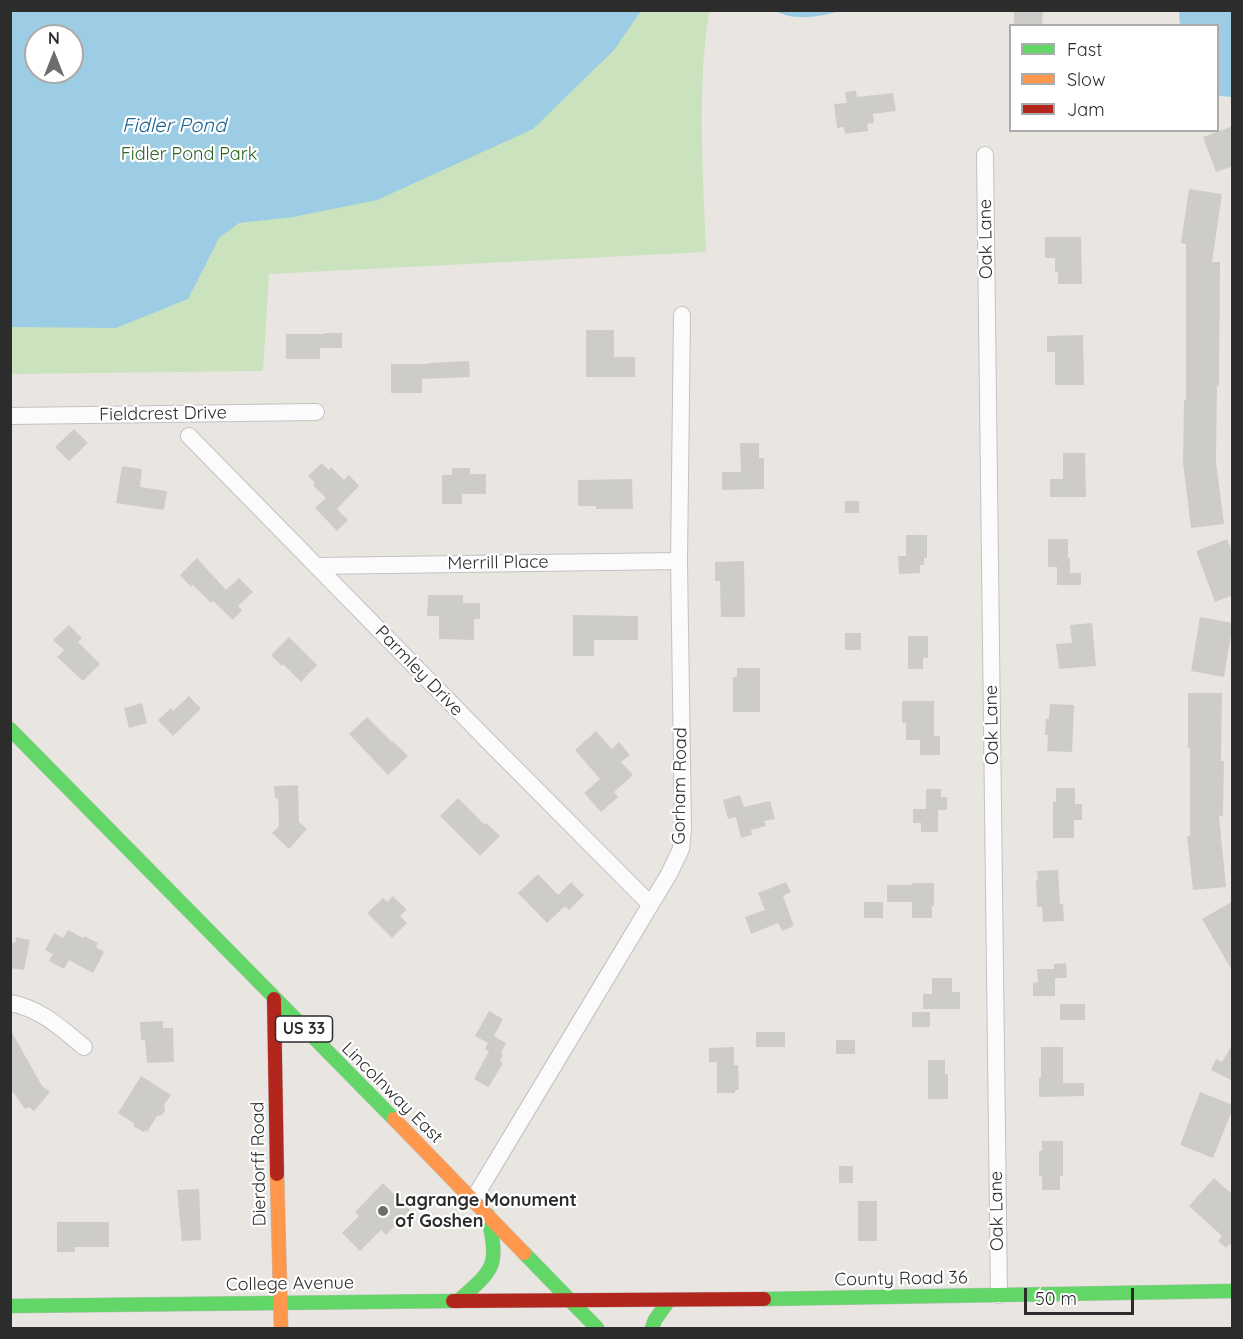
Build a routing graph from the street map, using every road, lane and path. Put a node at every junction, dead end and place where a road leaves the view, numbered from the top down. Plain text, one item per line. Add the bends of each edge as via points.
1 (985, 155) dead end
2 (682, 315) dead end
3 (316, 412) dead end
4 (10, 416) edge
5 (189, 436) dead end
6 (679, 561) junction
7 (316, 566) junction
8 (10, 729) edge
9 (650, 904) junction
10 (274, 999) junction
11 (10, 1003) edge
12 (84, 1047) dead end
13 (473, 1200) junction
14 (488, 1215) junction
15 (1233, 1292) edge
16 (999, 1295) junction
17 (569, 1300) junction
18 (669, 1300) junction
19 (458, 1301) junction
20 (280, 1302) junction
21 (10, 1306) edge
22 (281, 1329) edge
23 (597, 1329) edge
24 (652, 1329) edge

1 - 16 street, Oak Lane
2 - 6 street, Gorham Road
3 - 4 street, Fieldcrest Drive
5 - 7 street, Parmley Drive
6 - 7 street, Merrill Place
6 - 9 street, Gorham Road via 682,839 676,862
7 - 9 street, Parmley Drive
8 - 10 main road, Lincolnway East / US 33
9 - 13 street, Gorham Road
10 - 13 main road, Lincolnway East / US 33
10 - 20 main road, Dierdorff Road
11 - 12 street via 51,1019
13 - 14 main road, Lincolnway East / US 33
14 - 17 main road, Lincolnway East / US 33
14 - 19 main road via 492,1263 488,1273
15 - 16 main road, County Road 36
16 - 18 main road, County Road 36
17 - 18 main road, County Road 36
17 - 19 main road, College Avenue
17 - 23 main road, Lincolnway East / US 33
18 - 24 main road
19 - 20 main road, College Avenue
20 - 21 main road, College Avenue
20 - 22 main road, Dierdorff Road

